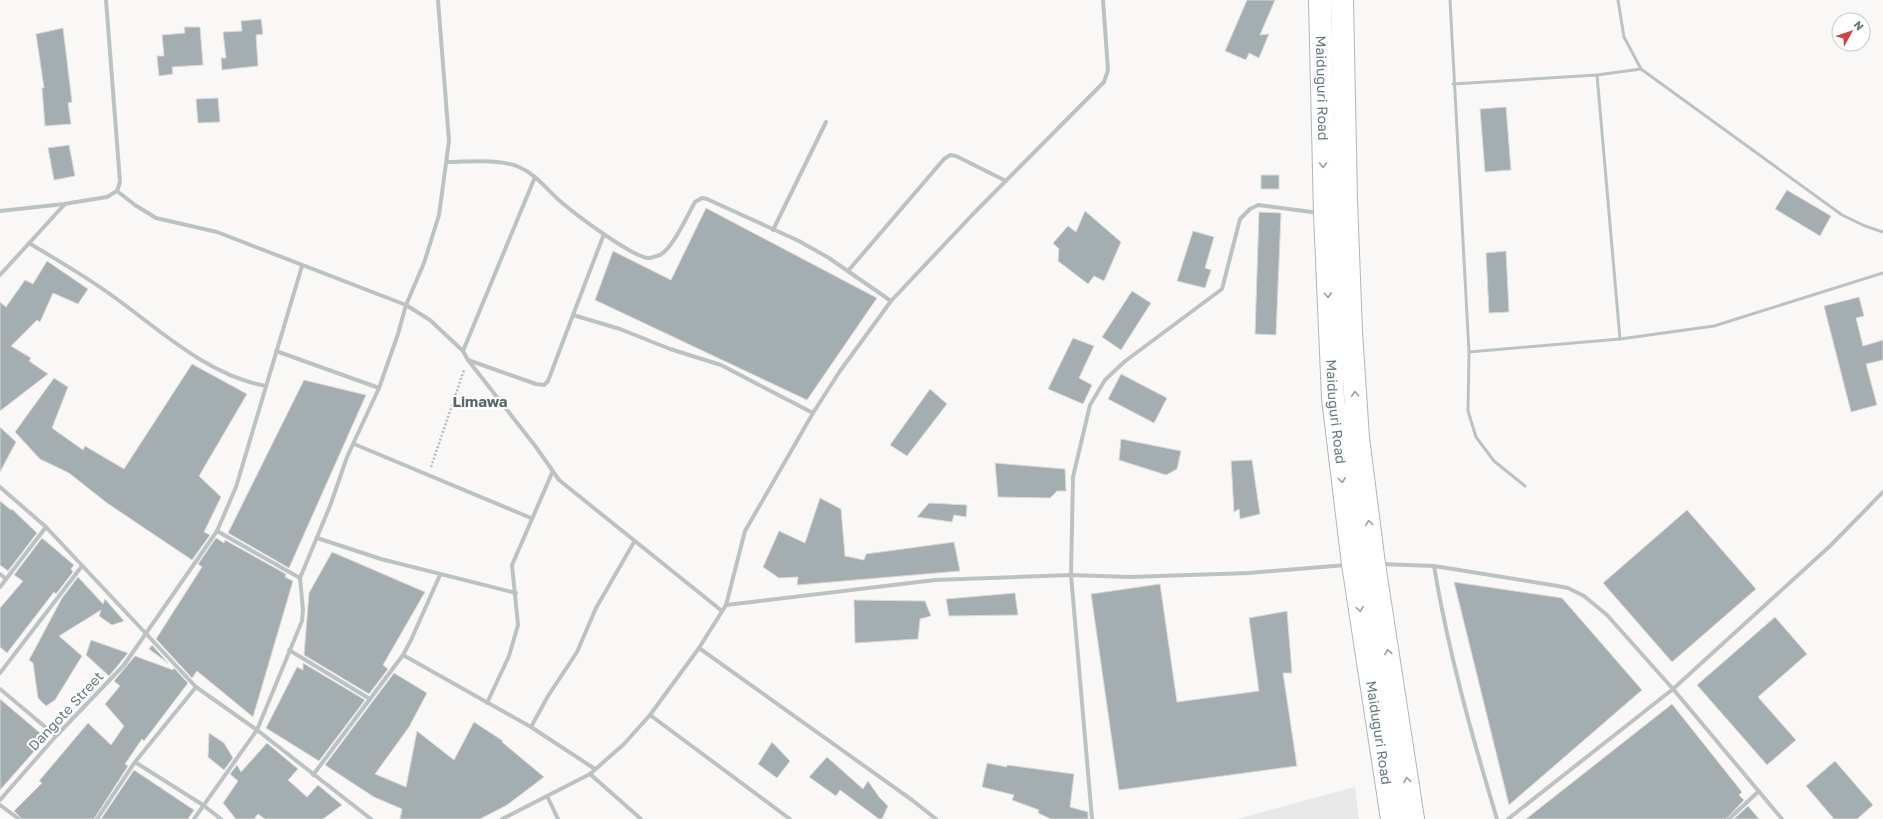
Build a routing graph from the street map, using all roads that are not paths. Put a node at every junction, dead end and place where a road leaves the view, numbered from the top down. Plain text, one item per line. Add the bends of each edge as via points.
1 (106, 0) edge
2 (438, 0) edge
3 (1103, 0) edge
4 (1320, 0) edge
5 (1342, 0) edge
6 (1450, 0) edge
7 (1618, 0) edge
8 (1641, 69) junction
9 (1597, 75) junction
10 (1453, 84) junction
11 (826, 122) dead end
12 (446, 162) junction
13 (535, 178) junction
14 (1006, 182) junction
15 (117, 191) junction
16 (64, 204) junction
17 (0, 211) edge
18 (1325, 214) junction
19 (773, 230) junction
20 (1883, 232) edge
21 (604, 234) junction
22 (29, 243) junction
23 (302, 266) junction
24 (848, 271) junction
25 (1883, 273) edge
26 (0, 275) edge
27 (891, 301) junction
28 (406, 305) junction
29 (573, 315) junction
30 (1620, 339) junction
31 (276, 351) junction
32 (463, 351) junction
33 (1469, 352) junction
34 (468, 360) junction
35 (266, 386) junction
36 (379, 388) junction
37 (812, 413) junction
38 (354, 444) junction
39 (552, 473) junction
40 (1525, 486) dead end
41 (0, 487) edge
42 (1883, 492) edge
43 (531, 518) junction
44 (46, 527) junction
45 (217, 531) junction
46 (317, 538) junction
47 (634, 542) junction
48 (1363, 564) junction
49 (82, 566) junction
50 (1434, 566) junction
51 (0, 574) edge
52 (440, 575) junction
53 (1071, 575) junction
54 (300, 578) junction
55 (6, 579) junction
56 (0, 587) edge
57 (516, 594) junction
58 (726, 605) junction
59 (722, 611) junction
60 (146, 635) junction
61 (699, 648) junction
62 (289, 650) junction
63 (403, 656) junction
64 (0, 673) edge
65 (196, 687) junction
66 (0, 689) edge
67 (1673, 689) junction
68 (370, 699) junction
69 (487, 703) junction
70 (650, 715) junction
71 (531, 727) junction
72 (257, 730) junction
73 (56, 736) junction
74 (135, 762) junction
75 (595, 769) junction
76 (590, 774) junction
77 (314, 775) junction
78 (1759, 791) junction
79 (547, 796) junction
80 (0, 800) edge
81 (0, 805) edge
82 (203, 805) junction
83 (19, 819) edge
84 (97, 819) edge
85 (194, 819) edge
86 (221, 819) edge
87 (371, 819) edge
88 (502, 819) edge
89 (558, 819) edge
90 (641, 819) edge
91 (790, 819) edge
92 (936, 819) edge
93 (1092, 819) edge
94 (1392, 819) edge
95 (1413, 819) edge
96 (1497, 819) edge
97 (1508, 819) edge
98 (1729, 819) edge
99 (1782, 819) edge

1 - 15 street via 120,182
2 - 12 street via 449,141
3 - 14 street via 1108,70 1104,82
4 -> 18 highway, Maiduguri Road
48 -> 5 highway, Maiduguri Road via 1351,340
6 - 10 lane
7 - 8 lane via 1624,37
8 - 9 lane
8 - 20 lane via 1842,215
9 - 10 lane
9 - 30 lane
10 - 33 lane
11 - 19 street
12 - 13 street via 507,162
12 - 28 street via 439,215 424,263
13 - 21 street via 565,206
13 - 32 street
14 - 24 street via 956,156 944,158
14 - 27 street
15 - 16 street via 107,197
15 - 23 street via 156,218 217,232
16 - 17 street
16 - 22 street
18 -> 48 highway, Maiduguri Road via 1333,398
18 - 53 street via 1258,205 1250,209 1240,219 1222,289 1124,362 1105,380 1090,405 1073,477
19 - 21 street via 702,198 695,202 667,250 659,256 648,258
19 - 24 street via 799,241
21 - 29 street
22 - 26 street
22 - 35 street via 107,291 194,356 246,383
23 - 28 street
23 - 31 street, Dangote Street
24 - 27 street
25 - 30 lane via 1714,326
27 - 37 street
28 - 32 street via 430,320
28 - 36 street
29 - 34 street via 548,381 544,385
29 - 37 street via 721,365
30 - 33 lane
31 - 35 street, Dangote Street
31 - 36 street
32 - 34 street
33 - 40 lane via 1468,411 1476,437 1494,462
34 - 39 street via 536,447
35 - 45 street, Dangote Street via 236,487
36 - 38 street
37 - 58 street via 745,531
38 - 43 street
38 - 46 street
39 - 43 street
39 - 47 street
41 - 44 street
42 - 67 street via 1830,546
43 - 57 street via 512,565
44 - 49 street
44 - 55 street
45 - 54 street
45 - 60 street, Dangote Street
46 - 52 street
46 - 54 street
47 - 59 street
47 - 71 street via 596,608 577,652
48 - 50 street
48 - 53 street via 1249,573 1129,577
48 -> 94 highway, Maiduguri Road
95 -> 48 highway, Maiduguri Road
49 - 60 street
49 - 64 street
50 - 67 street via 1568,588 1584,596 1607,614
50 - 96 street via 1442,615
51 - 55 street
52 - 57 street
52 - 63 street
53 - 58 street via 935,580
53 - 93 street
54 - 62 street via 302,621
55 - 56 street
57 - 69 street via 518,625 509,656
58 - 59 street
59 - 61 street
60 - 65 street
60 - 73 street, Dangote Street via 124,664
61 - 70 street
61 - 92 street
62 - 68 street
62 - 72 street
63 - 68 street
63 - 69 street
65 - 72 street
65 - 74 street
66 - 73 street
67 - 78 street
67 - 97 street
68 - 77 street
69 - 71 street
70 - 75 street via 624,744
70 - 91 street
71 - 75 street
72 - 77 street
72 - 82 street
73 - 80 street, Dangote Street
74 - 82 street
74 - 84 street
75 - 76 street
76 - 79 street
76 - 90 street
77 - 87 street
78 - 98 street
78 - 99 street
79 - 88 street
79 - 89 street
81 - 83 street
82 - 85 street
82 - 86 street

